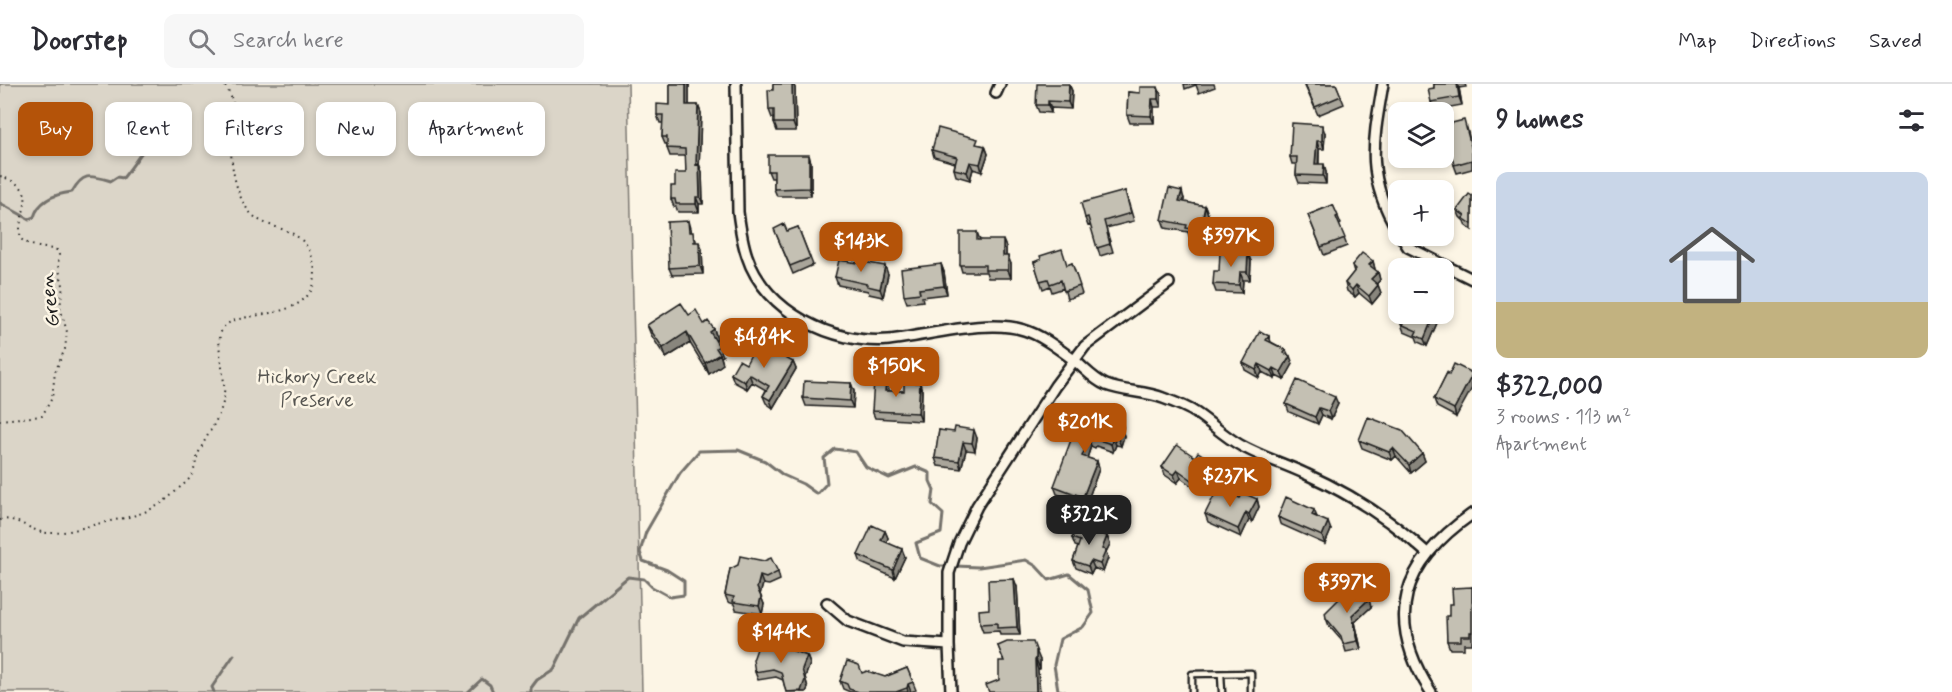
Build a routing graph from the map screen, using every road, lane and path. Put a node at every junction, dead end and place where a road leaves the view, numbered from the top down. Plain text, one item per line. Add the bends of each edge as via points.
1 (224, 84) edge
2 (736, 84) edge
3 (1383, 84) edge
4 (0, 176) edge
5 (1388, 215) edge
6 (1407, 246) edge
7 (1472, 279) edge
8 (1169, 283) dead end
9 (1074, 360) junction
10 (0, 420) edge
11 (1472, 514) edge
12 (0, 520) edge
13 (1427, 553) junction
14 (827, 603) dead end
15 (949, 645) junction
16 (1221, 674) junction
17 (951, 692) edge
18 (1192, 692) edge
19 (1221, 692) edge
20 (1251, 692) edge
21 (1431, 692) edge

1 - 12 path via 235,112 231,162 242,200 258,219 290,231 306,245 315,268 308,295 287,310 238,319 221,331 225,381 222,407 198,453 193,474 164,503 126,518 56,532
2 - 9 street via 740,232 754,272 774,299 791,313 814,326 854,339 1008,326 1036,334
3 - 5 street via 1374,138 1374,175
4 - 10 path, Green via 25,192 21,239 39,248 57,250 63,285 60,307 67,332 52,398 42,416
6 - 7 street
8 - 9 street via 1084,346
9 - 13 street via 1106,385 1162,397 1194,411 1238,445 1346,493
9 - 15 street via 977,506 959,543 950,573
11 - 13 street
13 - 21 street via 1408,591 1404,613 1411,655
14 - 15 street via 848,621 903,642
15 - 17 street
16 - 18 lane via 1192,674
16 - 19 lane
16 - 20 lane via 1251,673

